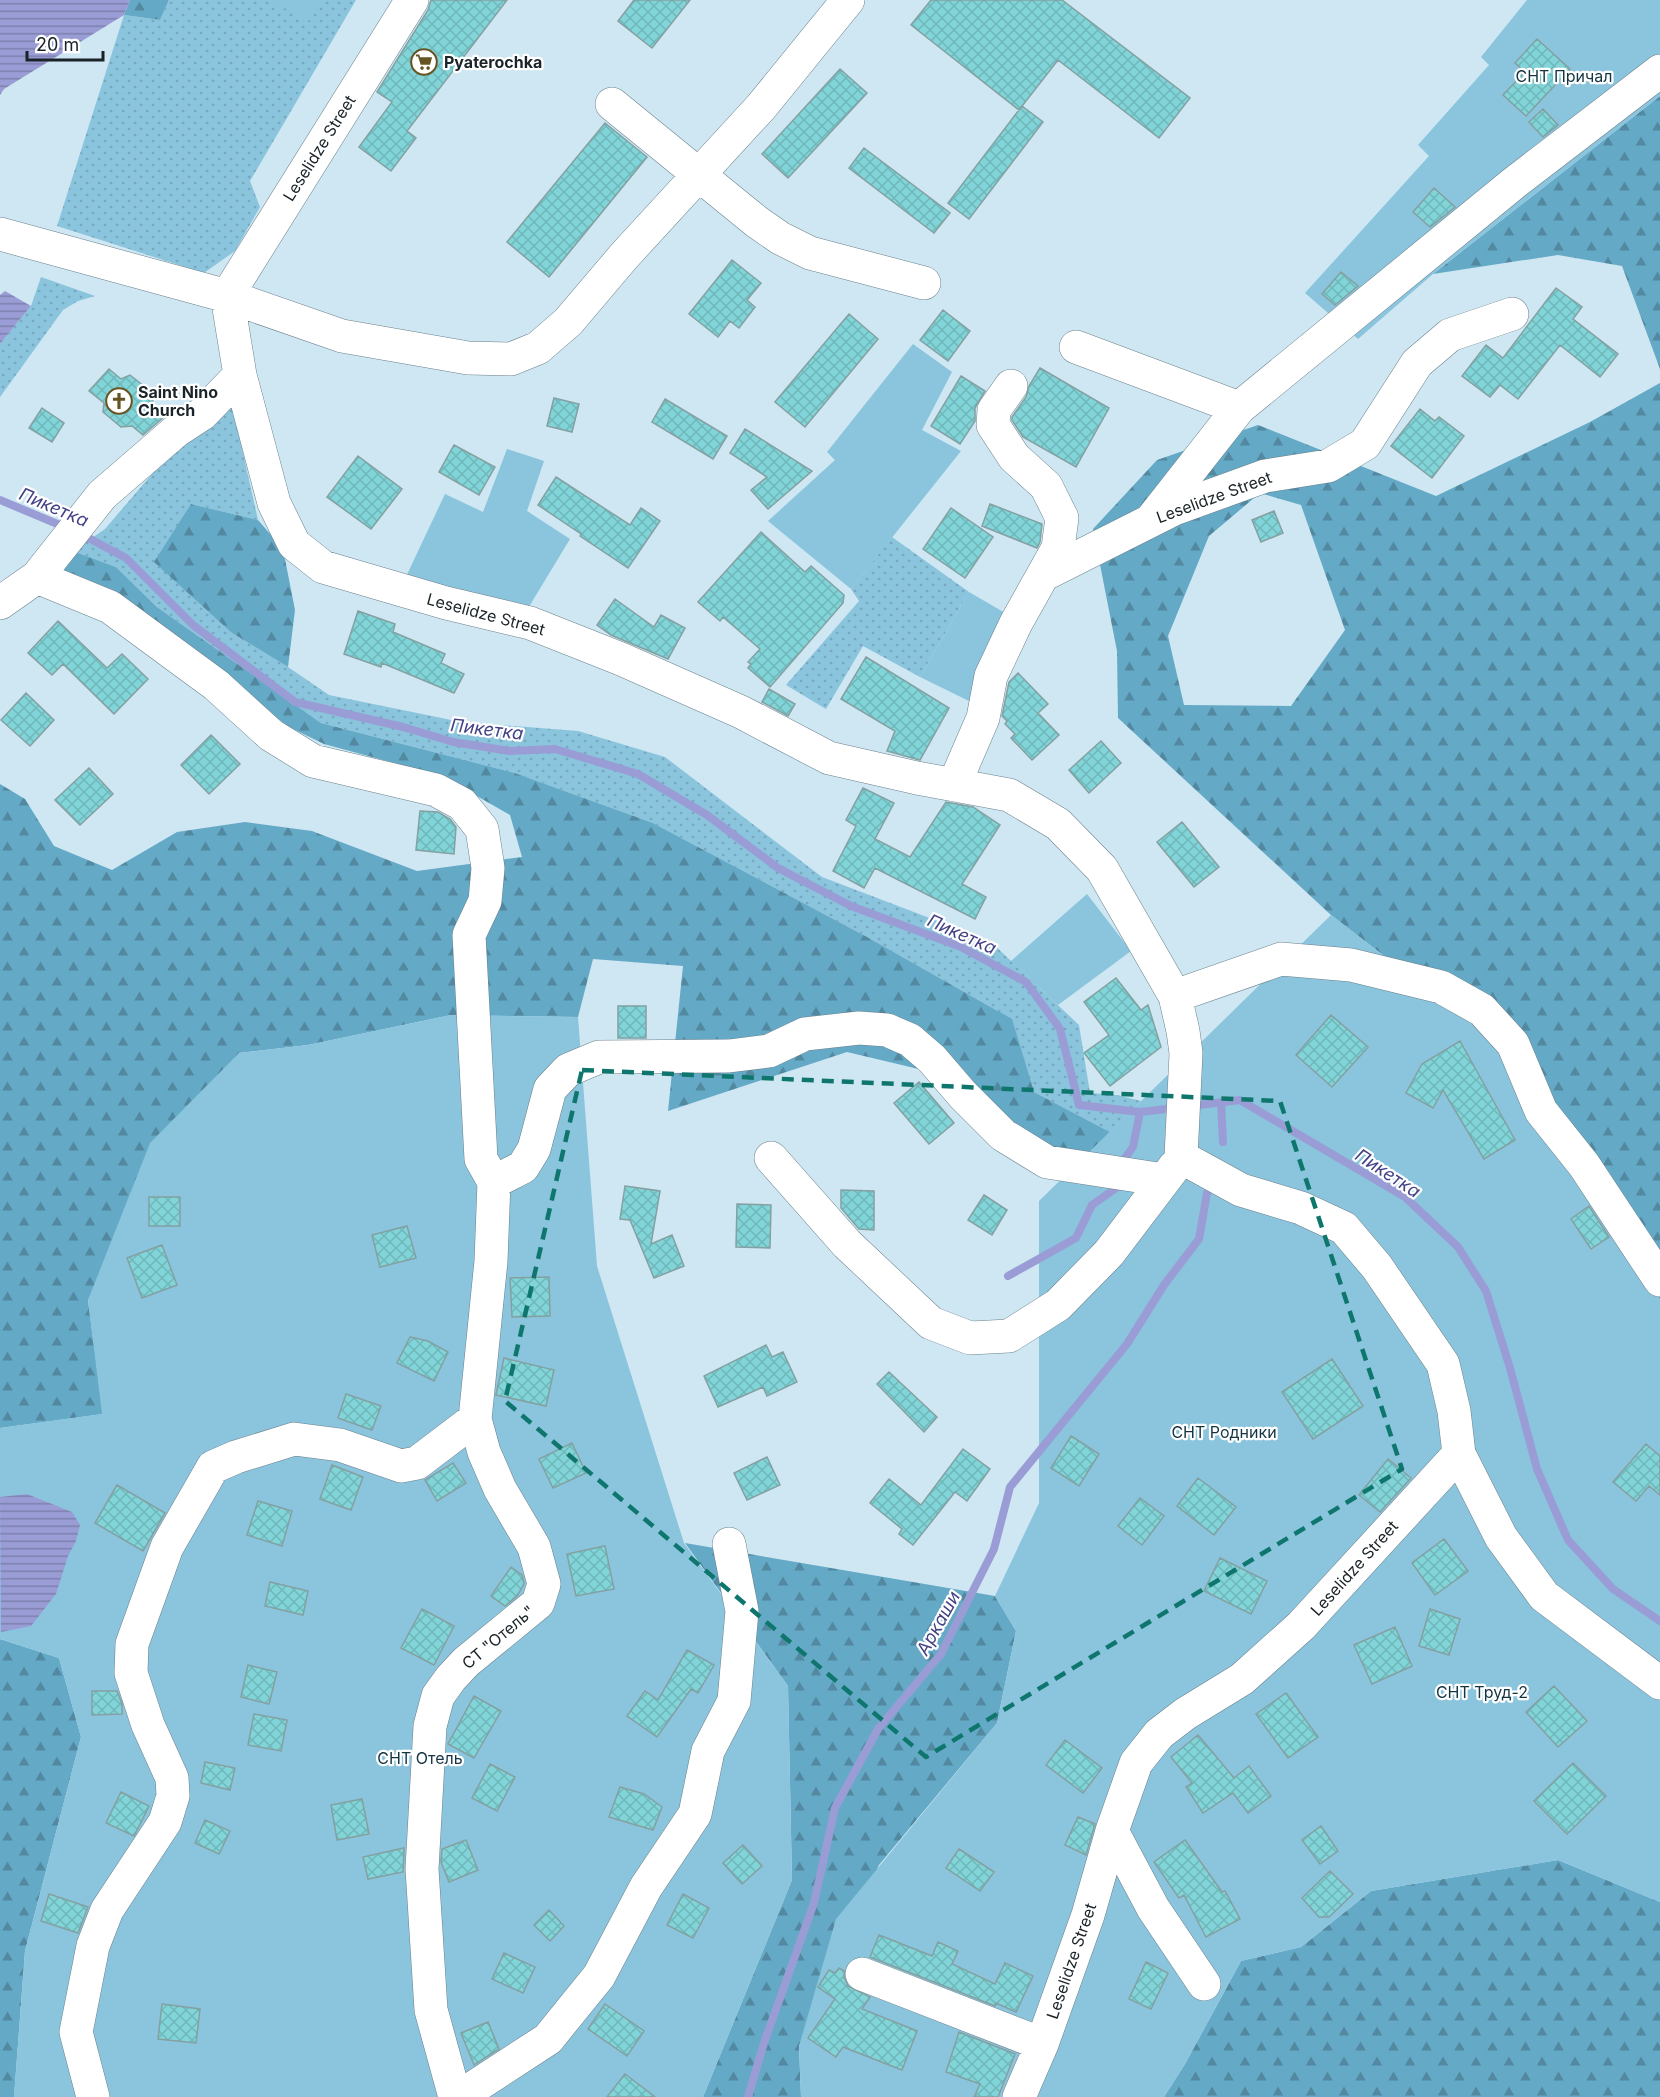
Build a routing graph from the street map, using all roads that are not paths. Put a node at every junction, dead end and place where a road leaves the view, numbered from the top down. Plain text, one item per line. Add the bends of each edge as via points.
1 (412, 0) edge
2 (848, 0) edge
3 (1660, 71) edge
4 (612, 104) dead end
5 (699, 175) junction
6 (0, 234) edge
7 (924, 283) dead end
8 (227, 296) junction
9 (1512, 314) dead end
10 (1076, 346) dead end
11 (240, 375) junction
12 (1011, 386) dead end
13 (1239, 408) junction
14 (1151, 520) junction
15 (1043, 574) junction
16 (37, 577) junction
17 (0, 603) edge
18 (954, 785) junction
19 (1175, 996) junction
20 (771, 1158) dead end
21 (1173, 1168) junction
22 (494, 1182) junction
23 (1660, 1280) edge
24 (475, 1419) junction
25 (1459, 1454) junction
26 (729, 1545) dead end
27 (1660, 1683) edge
28 (1112, 1831) junction
29 (862, 1974) dead end
30 (1204, 1984) dead end
31 (1042, 2044) junction
32 (93, 2097) edge
33 (457, 2097) edge
34 (1019, 2097) edge

1 - 8 street, Leselidze Street
2 - 5 street via 761,107
3 - 13 street via 1514,183
4 - 5 street
5 - 7 street via 757,222 810,253
5 - 8 street via 568,322 538,348 510,359 468,358 342,336
6 - 8 street
8 - 11 street, Leselidze Street
9 - 14 street, Leselidze Street via 1450,335 1417,363 1365,444 1328,466 1265,476
10 - 13 street
11 - 16 street via 202,414 176,431 102,495
11 - 18 street, Leselidze Street via 274,503 294,544 323,567 446,603 530,622 741,712 829,758
12 - 15 street via 994,410 993,425 1014,457 1047,486 1062,518 1058,548
13 - 14 street
14 - 15 street, Leselidze Street
15 - 18 street via 991,676 983,718
16 - 17 street
16 - 22 street via 110,607 216,685 271,735 313,761 436,790 462,804 483,829 488,868 485,901 469,935 481,1159
18 - 19 street, Leselidze Street via 1009,795 1058,824 1102,869
19 - 21 street, Leselidze Street via 1186,1053 1184,1101
19 - 23 street via 1281,958 1352,965 1442,987 1482,1010 1513,1044 1540,1111 1584,1165
20 - 21 street via 847,1244 931,1323 969,1338 1009,1336 1058,1305 1109,1253
21 - 22 street via 1047,1162 1003,1135 910,1040 887,1030 859,1028 805,1034 769,1051 729,1056 599,1058 568,1070 550,1089 534,1149 523,1167
21 - 25 street via 1301,1208 1344,1228 1377,1267 1443,1364
22 - 24 street, СТ "Отель" via 491,1261
24 - 32 street via 417,1463 401,1466 340,1445 294,1439 236,1457 213,1467 167,1547 132,1644 131,1673 148,1725 172,1778 173,1796 165,1822 107,1910 93,1946 76,2032
24 - 33 street, СТ "Отель" via 500,1490 534,1547 544,1584 538,1604 451,1678 438,1696 430,1726 422,1869 431,2010
25 - 27 street via 1502,1537 1544,1596
25 - 28 street, Leselidze Street via 1301,1626 1242,1679 1159,1734 1136,1763
26 - 33 street via 742,1611 734,1701 708,1751 695,1814 646,1887 599,1976 549,2039
28 - 30 street via 1153,1908
28 - 31 street, Leselidze Street via 1088,1915
29 - 31 street
31 - 34 street, Leselidze Street

